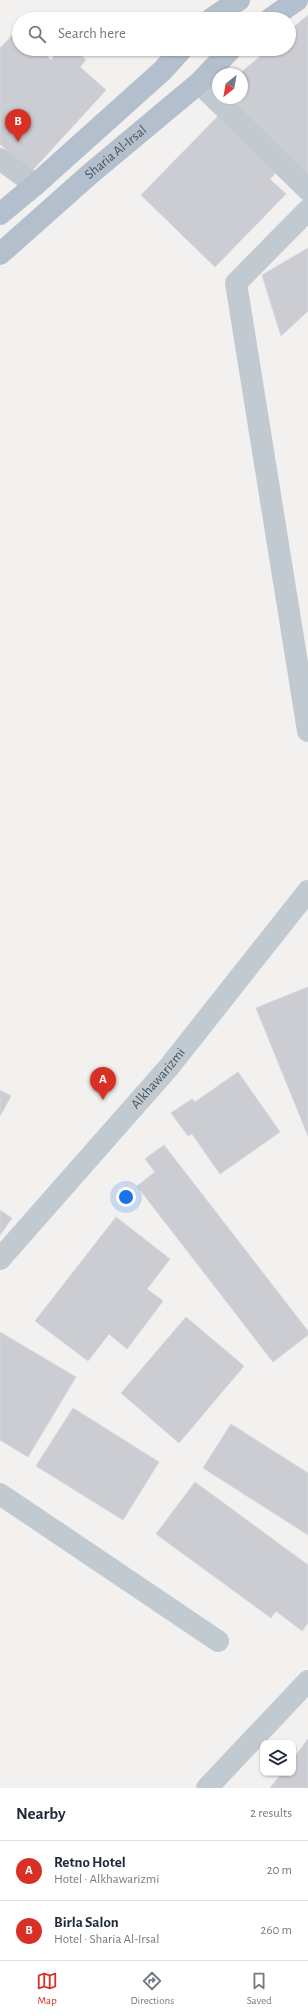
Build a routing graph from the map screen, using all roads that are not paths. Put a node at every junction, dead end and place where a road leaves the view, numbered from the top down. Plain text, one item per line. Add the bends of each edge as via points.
1 (239, 0) edge
2 (297, 0) edge
3 (221, 12) edge
4 (280, 12) edge
5 (176, 56) edge
6 (224, 56) edge
7 (199, 83) junction
8 (0, 159) edge
9 (35, 185) junction
10 (308, 190) edge
11 (308, 210) edge
12 (0, 214) edge
13 (0, 254) edge
14 (308, 731) edge
15 (307, 898) edge
16 (0, 1258) edge
17 (0, 1494) edge
18 (218, 1641) dead end
19 (308, 1681) edge
20 (207, 1788) edge

1 - 3 main road
2 - 4 main road
5 - 9 main road, Sharia Al-Irsal
6 - 7 main road, Sharia Al-Irsal
7 - 10 street
7 - 13 main road, Sharia Al-Irsal via 90,174
8 - 9 street
9 - 12 main road, Sharia Al-Irsal
11 - 14 street via 236,283
15 - 16 street, Alkhawarizmi via 170,1067
17 - 18 street
19 - 20 street

